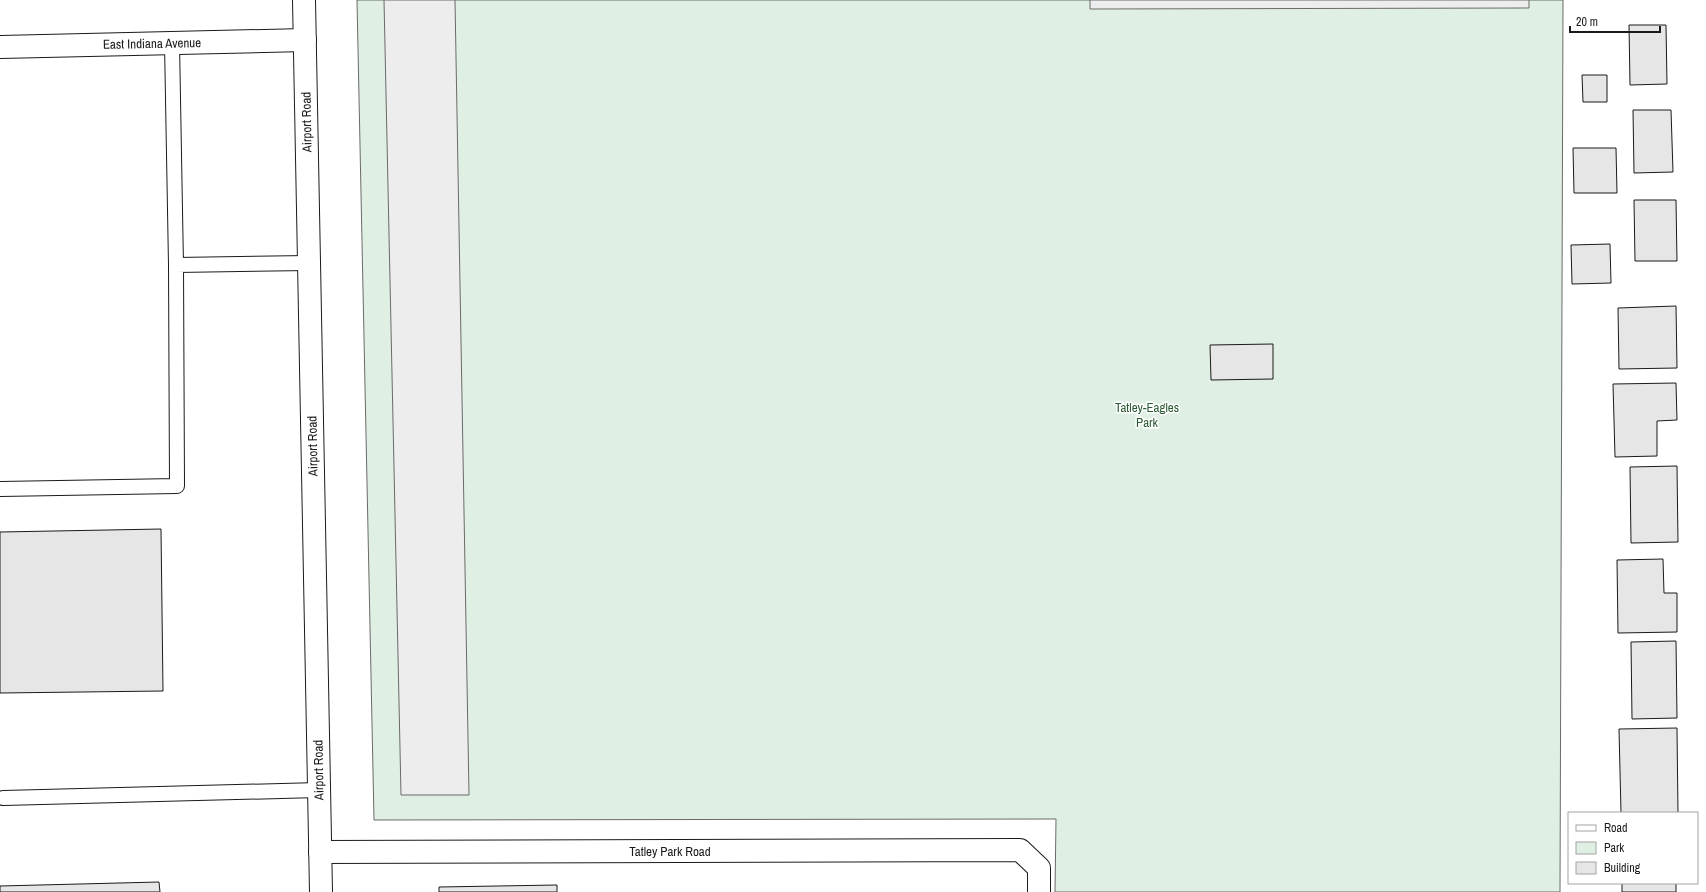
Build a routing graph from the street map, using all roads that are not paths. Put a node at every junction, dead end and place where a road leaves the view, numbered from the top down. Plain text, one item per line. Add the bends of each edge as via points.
1 (304, 0) edge
2 (305, 40) junction
3 (172, 43) junction
4 (0, 47) edge
5 (309, 263) junction
6 (176, 265) junction
7 (0, 489) edge
8 (319, 790) junction
9 (3, 798) dead end
10 (320, 852) junction
11 (320, 892) edge
12 (1039, 892) edge

1 - 2 street, Airport Road
2 - 3 street, East Indiana Avenue
2 - 5 street, Airport Road
3 - 4 street, East Indiana Avenue
3 - 6 lane
5 - 6 lane
5 - 8 street, Airport Road
6 - 7 lane via 177,486
8 - 9 lane
8 - 10 street, Airport Road
10 - 11 street, Airport Road
10 - 12 street, Tatley Park Road via 1020,850 1039,868

